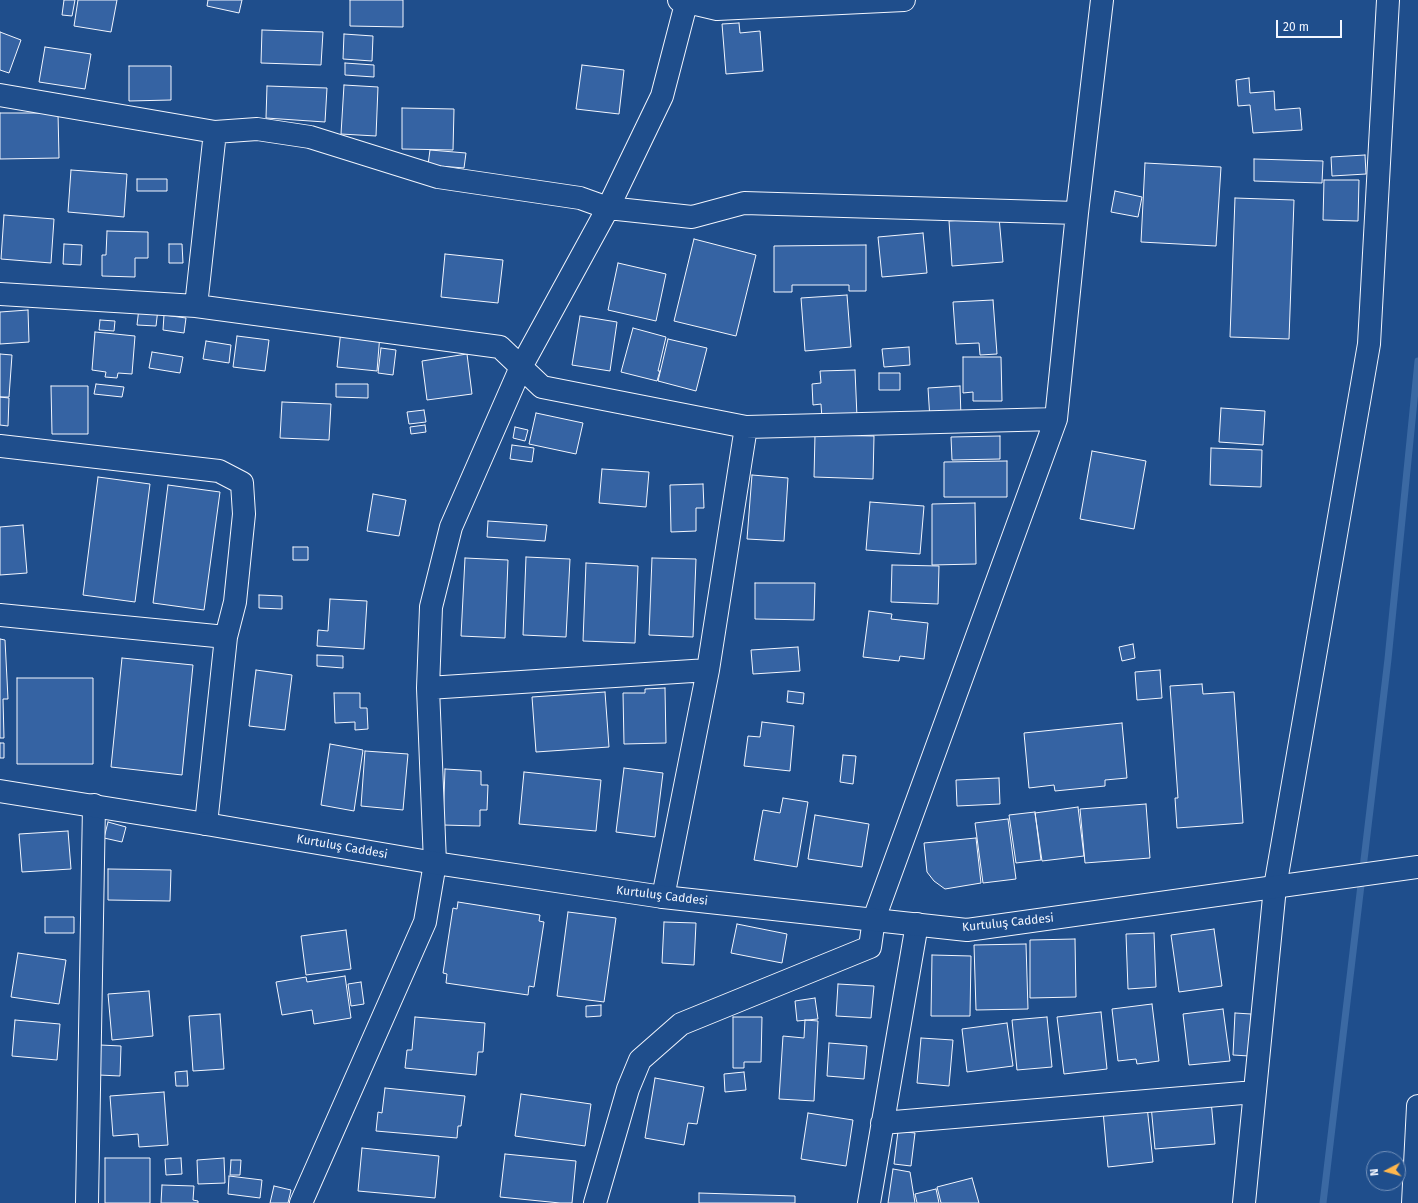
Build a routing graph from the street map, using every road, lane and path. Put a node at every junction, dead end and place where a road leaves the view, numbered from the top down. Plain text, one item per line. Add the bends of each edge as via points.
1 (904, 0) edge
2 (1102, 0) edge
3 (1388, 0) edge
4 (685, 1) edge
5 (0, 95) edge
6 (215, 132) junction
7 (608, 208) junction
8 (1077, 213) junction
9 (0, 294) edge
10 (196, 306) junction
11 (521, 367) junction
12 (1056, 419) junction
13 (746, 427) junction
14 (0, 446) edge
15 (0, 616) edge
16 (226, 637) junction
17 (708, 670) junction
18 (428, 688) junction
19 (0, 791) edge
20 (94, 805) junction
21 (206, 824) junction
22 (435, 863) junction
23 (1410, 868) edge
24 (1275, 887) junction
25 (663, 897) junction
26 (874, 919) junction
27 (917, 924) junction
28 (1255, 1092) junction
29 (1418, 1106) edge
30 (882, 1123) junction
31 (86, 1203) edge
32 (301, 1203) edge
33 (594, 1203) edge
34 (869, 1203) edge
35 (1244, 1203) edge
36 (1413, 1203) edge

1 - 4 street via 717,9
2 - 8 street
3 - 24 street via 1369,344
4 - 7 street via 662,96
5 - 6 street
6 - 7 street via 256,129 310,137 438,177 580,198
6 - 10 street
7 - 8 street via 692,217 744,203
7 - 11 street
8 - 12 street
9 - 10 street
10 - 11 street via 500,347
11 - 13 street via 542,387
11 - 18 street via 451,527 431,607
12 - 13 street
12 - 26 street
13 - 17 street
14 - 16 street via 219,471 242,483 244,514 235,602
15 - 16 street
16 - 21 street
17 - 18 street
17 - 25 street
18 - 22 street
19 - 20 street, Kurtuluş Caddesi
20 - 21 street, Kurtuluş Caddesi
20 - 31 street
21 - 22 street, Kurtuluş Caddesi
22 - 25 street, Kurtuluş Caddesi
22 - 32 street via 425,922
23 - 24 street, Kurtuluş Caddesi
24 - 27 street, Kurtuluş Caddesi via 967,930
24 - 28 street
25 - 26 street, Kurtuluş Caddesi
26 - 27 street, Kurtuluş Caddesi
26 - 33 street via 870,947 681,1024 640,1060 628,1089
27 - 30 street
28 - 30 street
28 - 35 street
29 - 36 street
30 - 34 street

